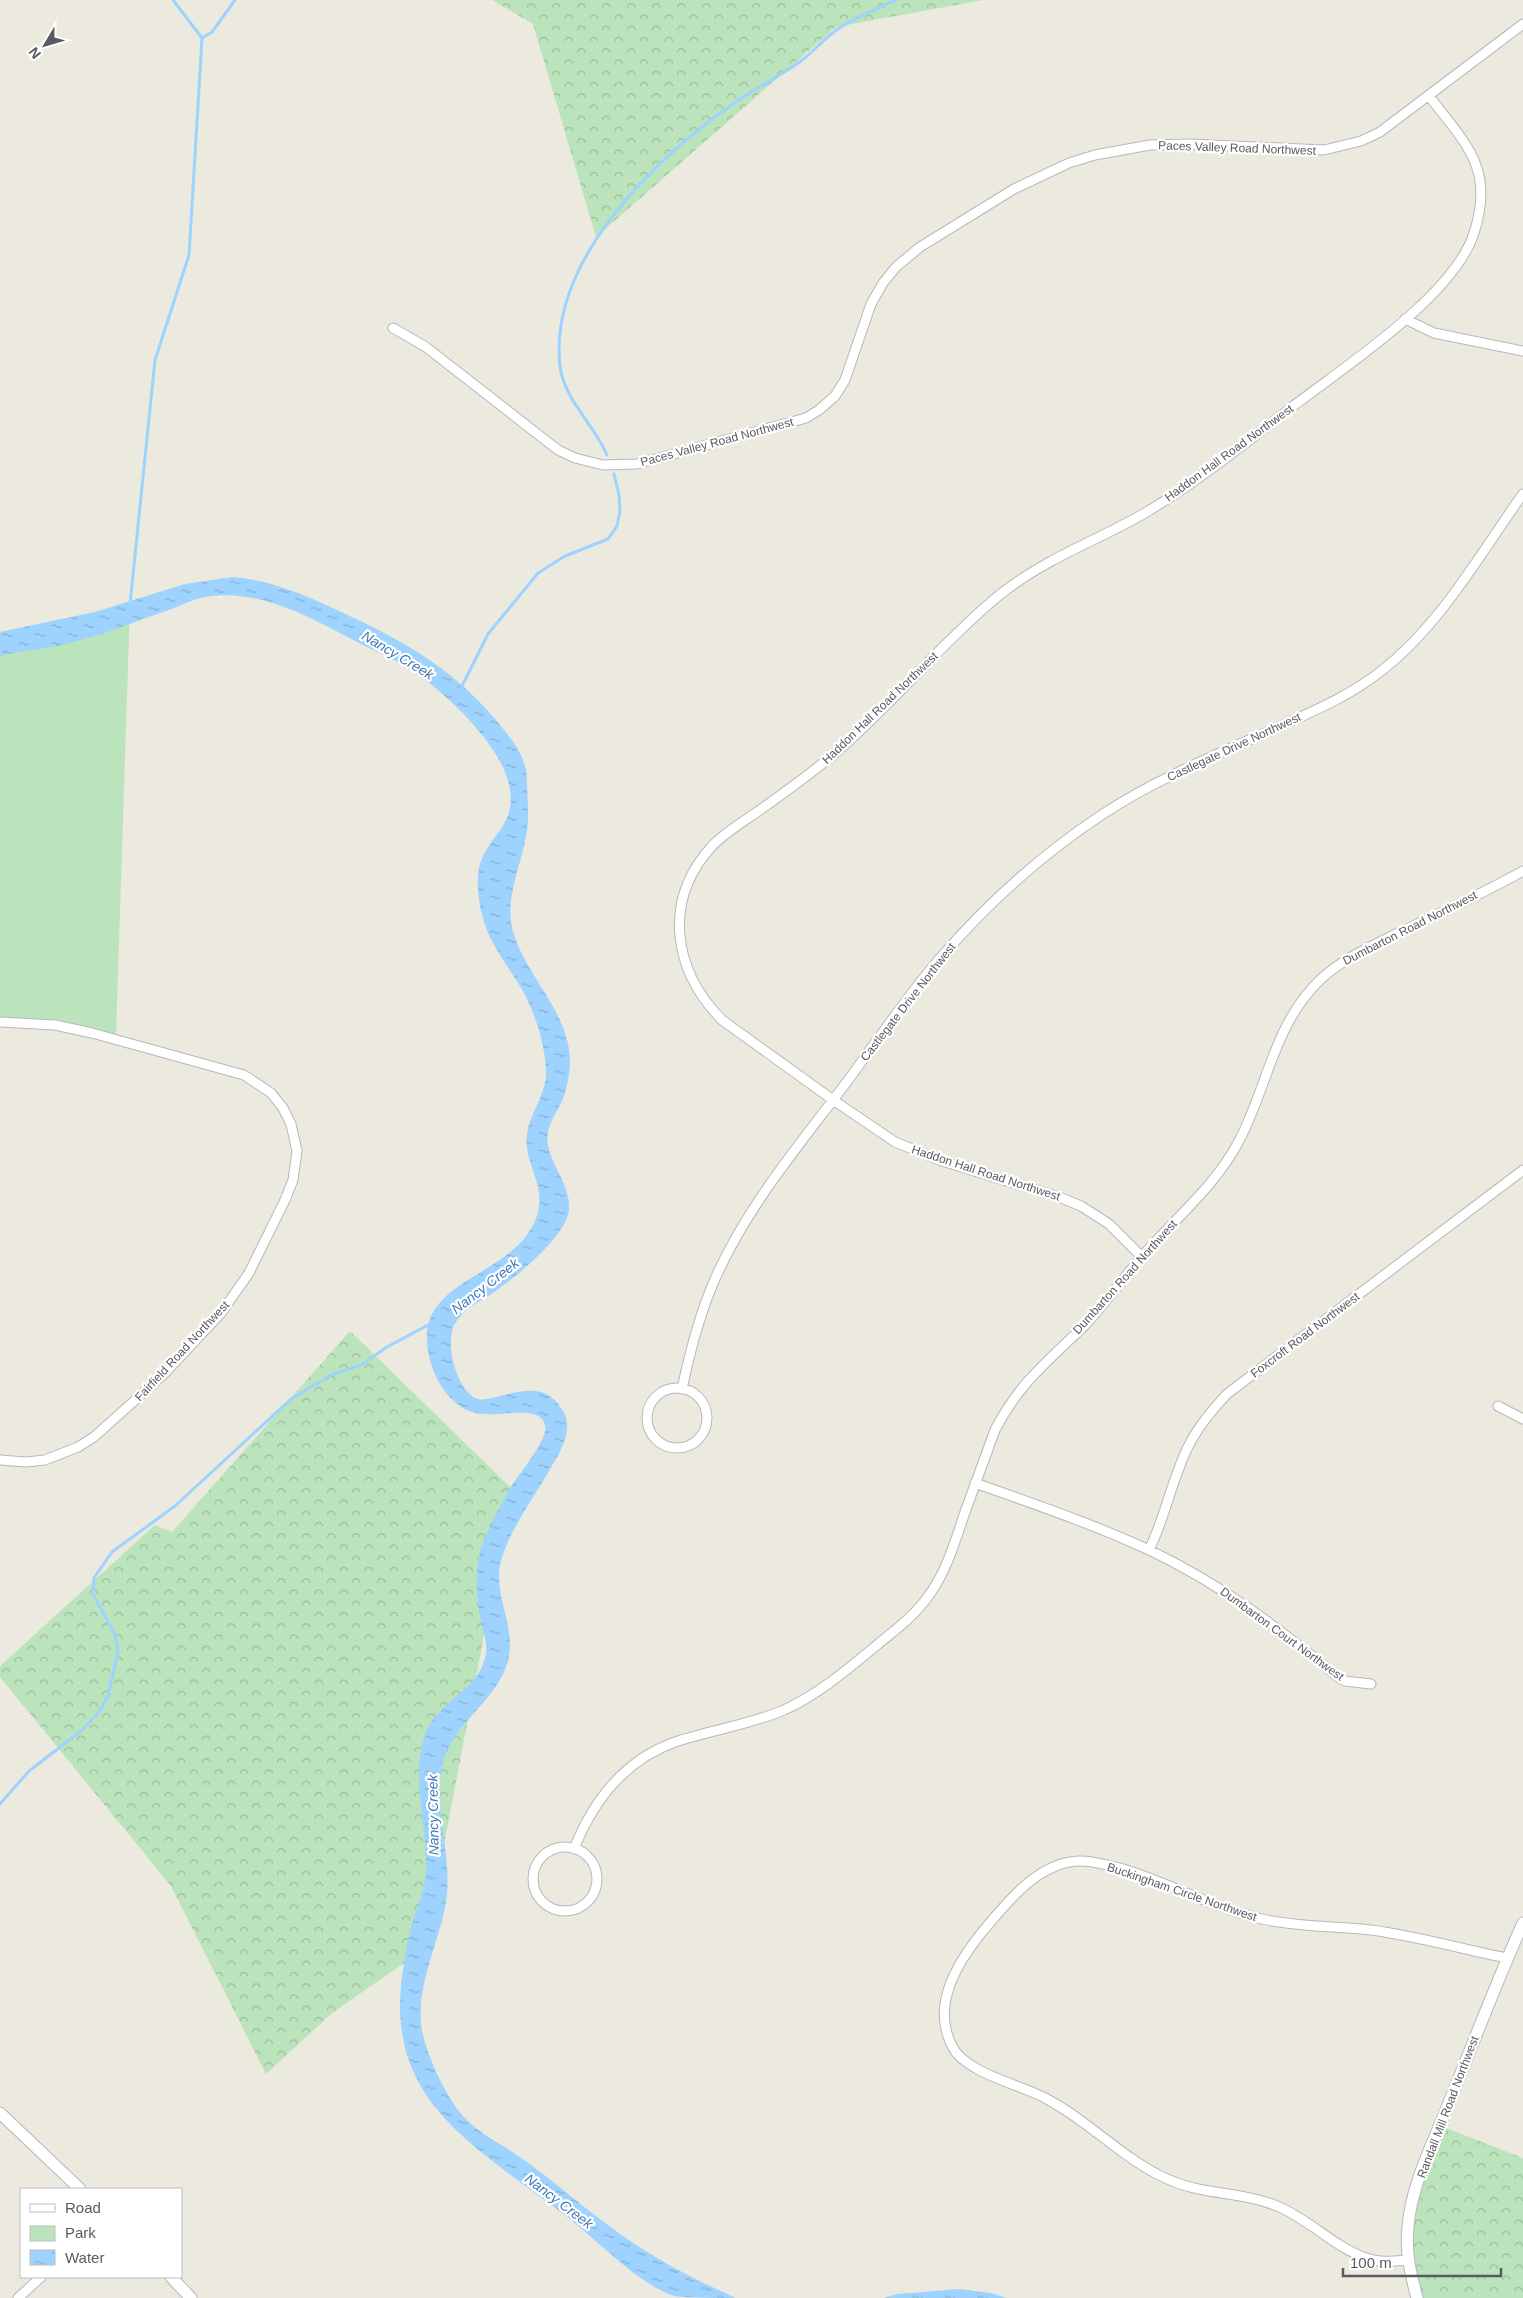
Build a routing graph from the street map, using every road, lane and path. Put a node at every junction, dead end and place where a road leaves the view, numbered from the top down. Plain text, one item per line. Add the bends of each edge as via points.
1 (1523, 24) edge
2 (1429, 96) junction
3 (1406, 319) junction
4 (393, 328) dead end
5 (1523, 351) edge
6 (1523, 494) edge
7 (1523, 871) edge
8 (0, 1022) edge
9 (833, 1100) junction
10 (1523, 1170) edge
11 (1142, 1256) junction
12 (682, 1389) junction
13 (1498, 1406) dead end
14 (1523, 1419) edge
15 (0, 1460) edge
16 (975, 1483) junction
17 (1149, 1550) junction
18 (1371, 1684) dead end
19 (574, 1848) junction
20 (1523, 1922) edge
21 (1507, 1958) junction
22 (0, 2113) edge
23 (79, 2188) edge
24 (1408, 2260) junction
25 (40, 2278) edge
26 (172, 2278) edge
27 (18, 2298) edge
28 (192, 2298) edge
29 (1417, 2298) edge

1 - 2 street, Paces Valley Road Northwest
2 - 3 street, Haddon Hall Road Northwest via 1477,163 1482,181 1480,209 1473,237 1460,263
2 - 4 street, Paces Valley Road Northwest via 1380,132 1340,148 1150,145 1095,155 1043,174 920,247 896,267 871,304 845,380 835,396 819,410 791,423 637,464 603,465 558,450 426,347
3 - 5 street via 1434,333
3 - 9 street, Haddon Hall Road Northwest via 1182,490 1141,515 1048,562 1006,589 838,751 724,835 703,858 687,887 680,919 682,952 694,985 722,1020
6 - 9 street, Castlegate Drive Northwest via 1438,616 1380,672 1328,704 1137,794 1076,832 1020,876 940,958
7 - 11 street, Dumbarton Road Northwest via 1355,954 1319,981 1283,1029 1250,1118 1228,1161 1201,1196
8 - 15 street, Fairfield Road Northwest via 55,1025 83,1031 244,1075 271,1093 283,1108 291,1124 297,1152 293,1180 249,1274 220,1313 163,1375 78,1448 45,1460
9 - 11 street, Haddon Hall Road Northwest via 876,1131 915,1151 1081,1206 1108,1224
9 - 12 street, Castlegate Drive Northwest via 758,1202 729,1250 701,1313
10 - 17 street, Foxcroft Road Northwest via 1227,1394 1206,1417 1190,1443
11 - 16 street, Dumbarton Road Northwest via 1100,1310 1037,1369 1017,1393 995,1430
12 - 12 street via 662,1392 654,1399 647,1418 654,1437 671,1448 681,1448 698,1440 706,1424 704,1405
13 - 14 street
16 - 17 street, Dumbarton Court Northwest
16 - 19 street, Dumbarton Road Northwest via 943,1572 927,1598 906,1621 835,1680 801,1702 764,1718 674,1742 639,1761 619,1776 600,1798
17 - 18 street, Dumbarton Court Northwest via 1240,1602 1338,1677
19 - 19 street via 564,1847 549,1852 538,1863 534,1873 534,1883 542,1902 561,1911 582,1907 590,1900 596,1886 596,1870 592,1861
20 - 21 street, Randall Mill Road Northwest
21 - 24 street, Randall Mill Road Northwest via 1414,2196 1408,2227
21 - 24 street, Buckingham Circle Northwest via 1375,1931 1262,1919 1133,1872 1080,1860 1054,1867 1021,1889 980,1935 948,1989 944,2010 947,2034 956,2054 970,2066 1049,2099 1134,2160 1170,2180 1200,2191 1249,2198 1275,2206 1296,2215 1368,2259 1387,2262
22 - 23 street
24 - 29 street, Randall Mill Road Northwest
25 - 27 street
26 - 28 street

